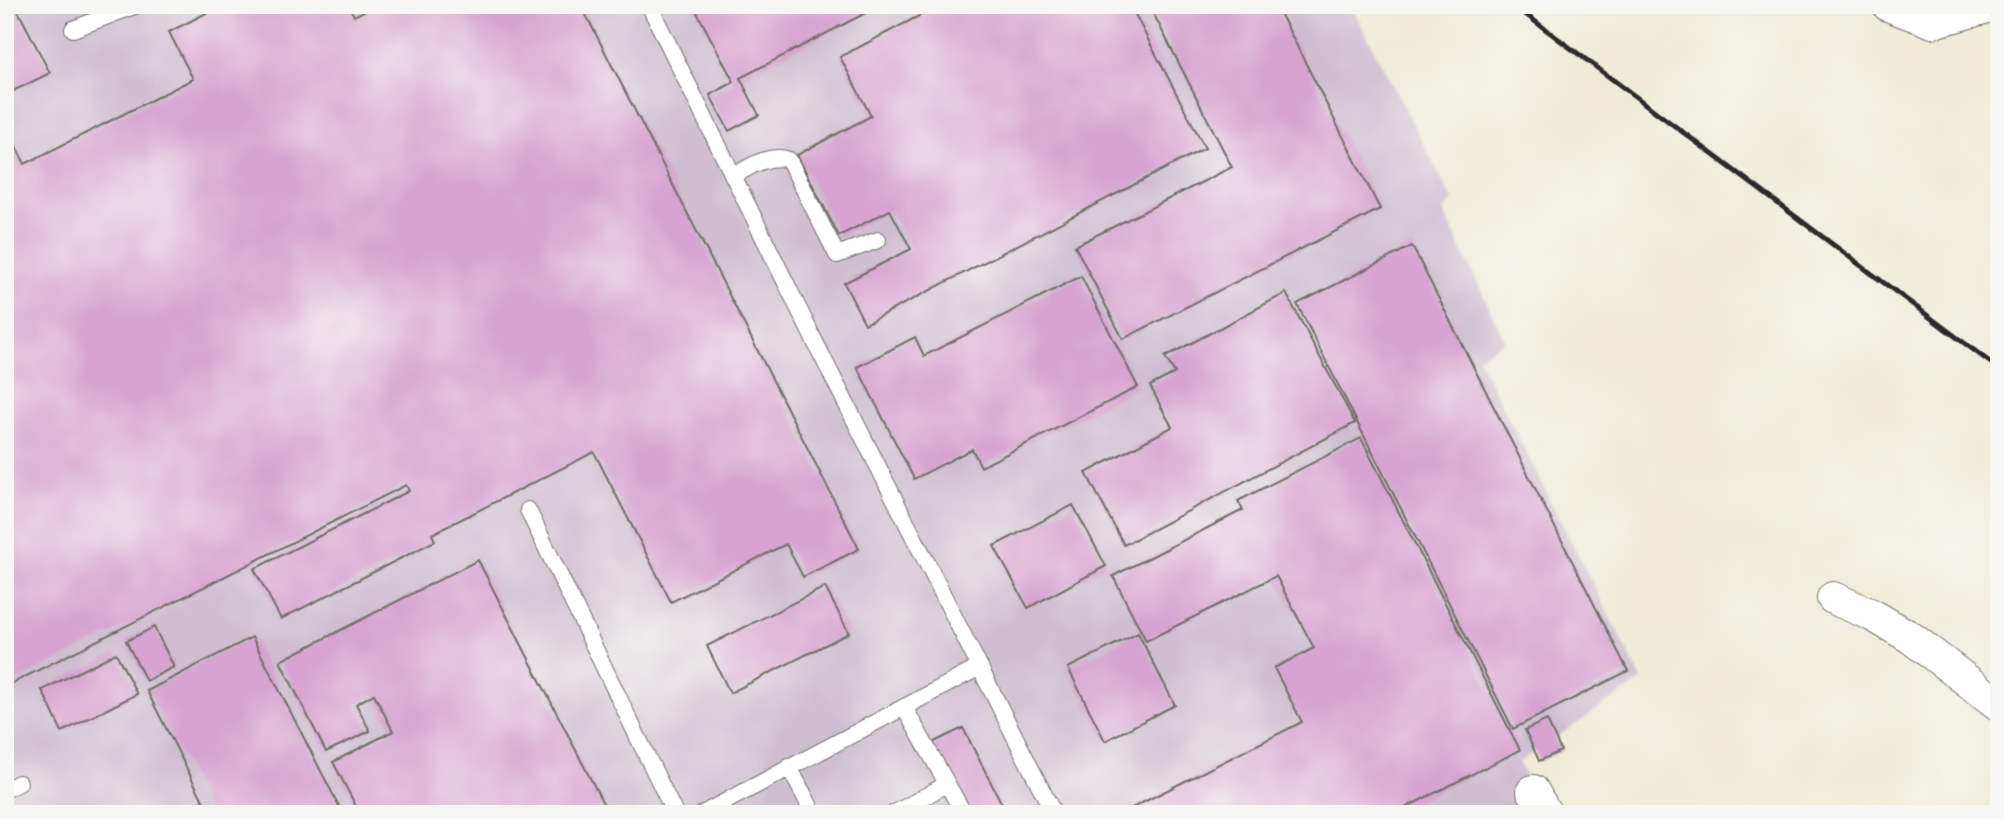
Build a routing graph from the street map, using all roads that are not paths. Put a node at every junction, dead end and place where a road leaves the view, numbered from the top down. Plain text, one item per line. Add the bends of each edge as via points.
1 (137, 5) edge
2 (649, 5) edge
3 (1888, 5) edge
4 (1994, 5) edge
5 (73, 29) dead end
6 (733, 176) junction
7 (878, 240) dead end
8 (528, 510) dead end
9 (1833, 598) dead end
10 (980, 667) junction
11 (1999, 705) edge
12 (904, 707) junction
13 (789, 767) junction
14 (947, 784) junction
15 (675, 814) edge
16 (702, 814) edge
17 (814, 814) edge
18 (893, 814) edge
19 (964, 814) edge
20 (1054, 814) edge

1 - 5 lane
2 - 6 lane
3 - 4 street via 1934,22
6 - 7 lane via 763,160 789,160 837,255
6 - 10 lane
8 - 15 lane
9 - 11 street via 1910,637
10 - 12 lane
10 - 20 lane
12 - 13 lane
12 - 14 lane
13 - 16 lane
13 - 17 lane
14 - 18 lane
14 - 19 lane

